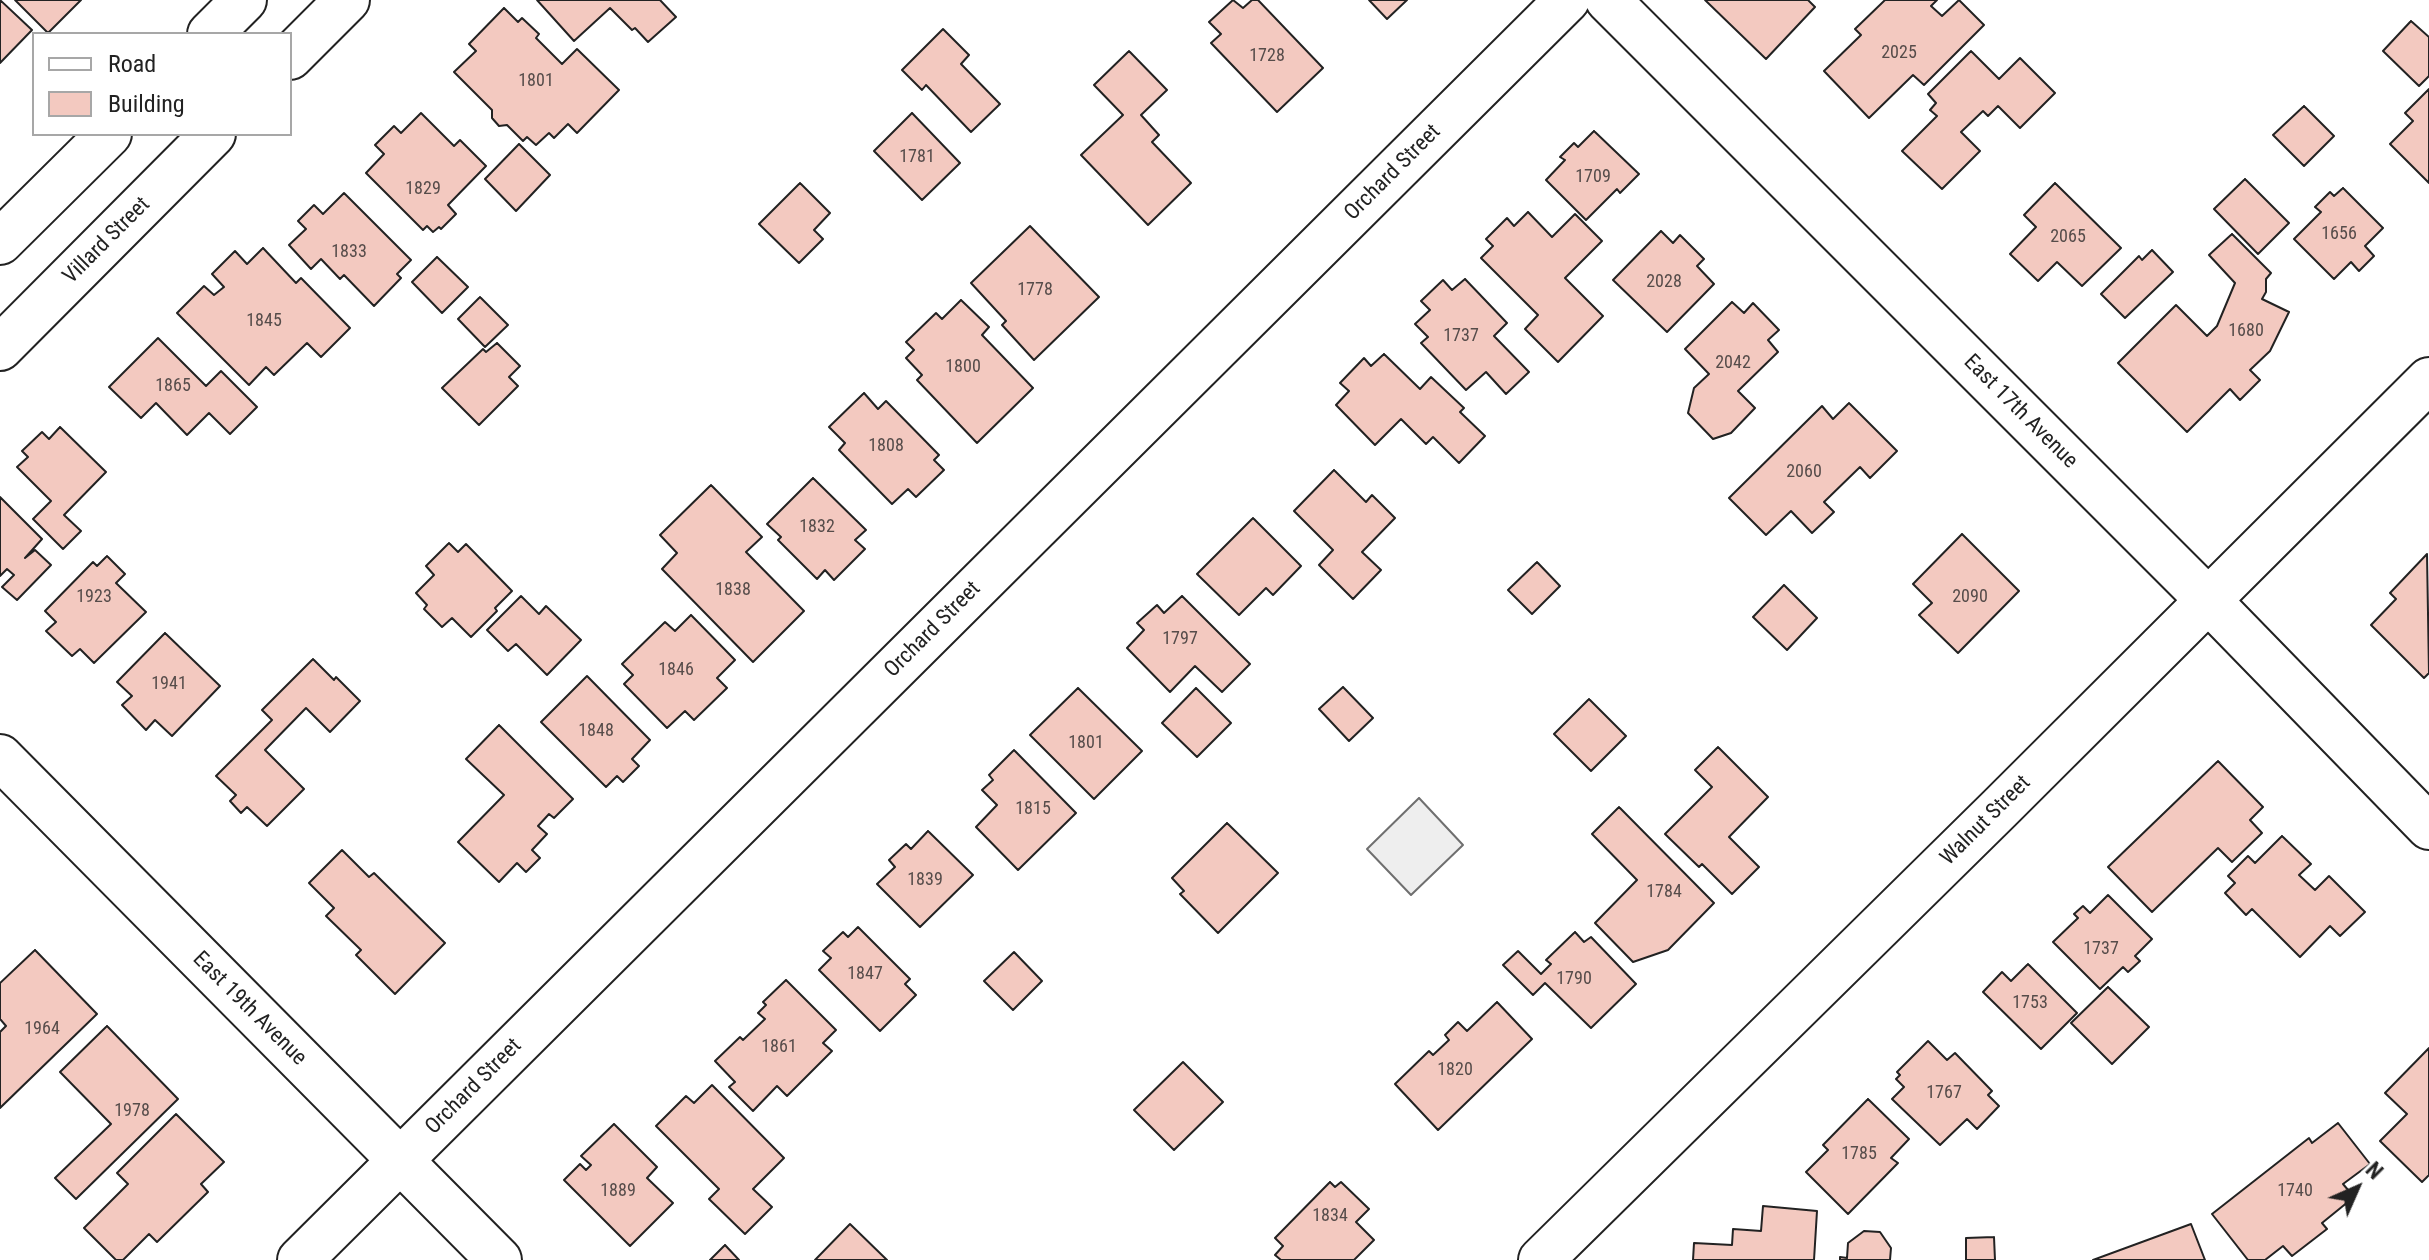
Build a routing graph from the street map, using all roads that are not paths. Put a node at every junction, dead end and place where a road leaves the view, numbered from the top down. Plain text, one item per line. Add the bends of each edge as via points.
1 (244, 0) edge
2 (347, 0) edge
3 (1567, 0) edge
4 (1608, 0) edge
5 (212, 32) edge
6 (292, 55) edge
7 (107, 136) edge
8 (211, 136) edge
9 (0, 242) edge
10 (0, 348) edge
11 (2429, 380) edge
12 (2208, 600) junction
13 (0, 757) edge
14 (2429, 827) edge
15 (400, 1161) junction
16 (300, 1260) edge
17 (499, 1260) edge
18 (1541, 1260) edge

1 - 5 street
2 - 6 street
3 - 15 street, Orchard Street
4 - 12 street, East 17th Avenue
7 - 9 street
8 - 10 street, Villard Street
11 - 12 street, Walnut Street
12 - 14 street, East 17th Avenue
12 - 18 street, Walnut Street
13 - 15 street, East 19th Avenue
15 - 16 street, Orchard Street
15 - 17 street, East 19th Avenue

